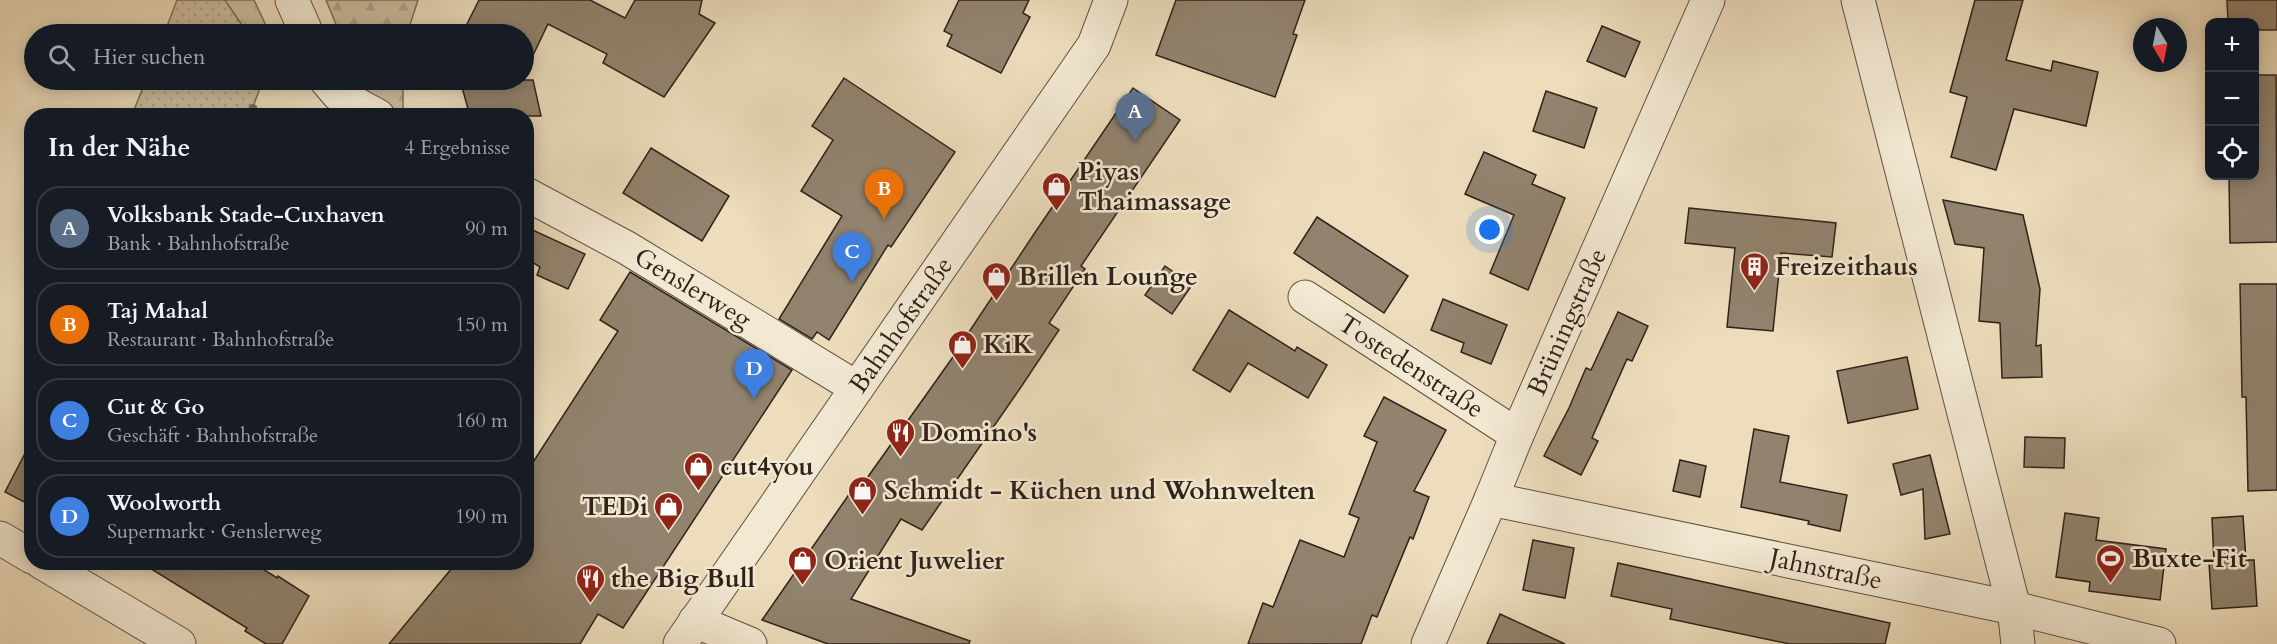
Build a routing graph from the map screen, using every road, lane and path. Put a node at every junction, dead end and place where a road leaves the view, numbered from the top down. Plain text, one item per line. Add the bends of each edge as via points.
1 (292, 0) edge
2 (1111, 0) edge
3 (1708, 0) edge
4 (1858, 0) edge
5 (302, 24) edge
6 (335, 90) edge
7 (363, 108) edge
8 (534, 198) edge
9 (1305, 297) dead end
10 (856, 388) junction
11 (1516, 435) junction
12 (1491, 499) junction
13 (0, 538) edge
14 (24, 552) edge
15 (54, 570) edge
16 (2014, 608) junction
17 (688, 633) edge
18 (178, 644) edge
19 (750, 644) edge
20 (1428, 644) edge
21 (2018, 644) edge
22 (2159, 644) edge

1 - 5 street
2 - 10 street, Bahnhofstraße via 1094,45
3 - 11 street, Brüningstraße
4 - 16 street
6 - 7 street
8 - 10 street, Genslerweg via 627,248
9 - 11 street, Tostedenstraße
10 - 17 street, Bahnhofstraße
11 - 12 street, Brüningstraße
12 - 16 street, Jahnstraße
12 - 20 street, Brüningstraße
13 - 14 street
15 - 18 street
16 - 21 street
16 - 22 street, Jahnstraße
17 - 19 street

